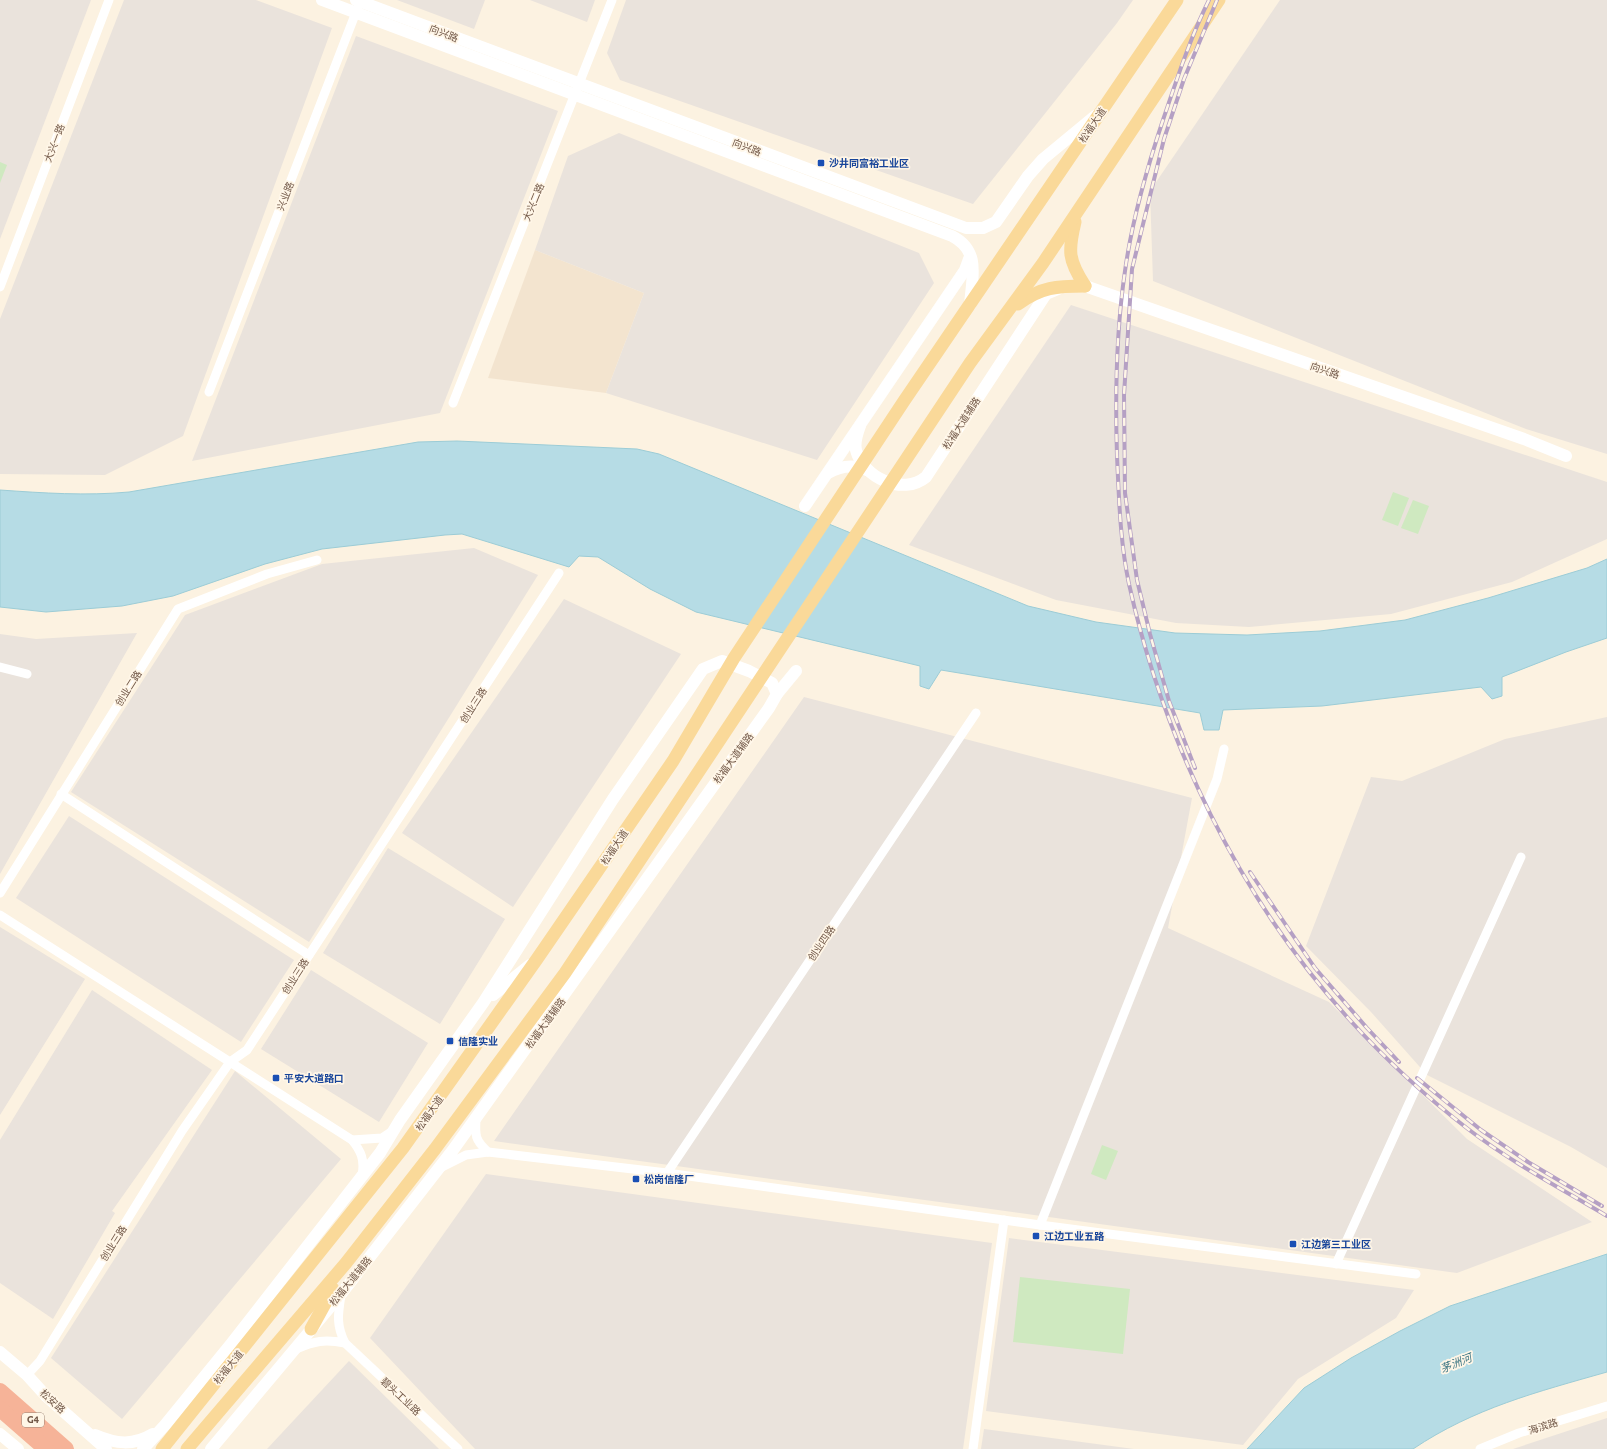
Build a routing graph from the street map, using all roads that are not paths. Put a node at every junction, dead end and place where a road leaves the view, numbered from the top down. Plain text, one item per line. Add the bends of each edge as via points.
1 (109, 0) edge
2 (322, 0) edge
3 (612, 0) edge
4 (1177, 0) edge
5 (1219, 0) edge
6 (358, 4) edge
7 (578, 89) junction
8 (1101, 112) junction
9 (1077, 212) junction
10 (971, 254) junction
11 (1067, 286) junction
12 (1084, 286) junction
13 (0, 287) edge
14 (970, 305) junction
15 (1007, 313) junction
16 (209, 392) dead end
17 (453, 403) dead end
18 (860, 426) junction
19 (1566, 456) dead end
20 (828, 473) junction
21 (873, 474) junction
22 (805, 506) dead end
23 (317, 560) dead end
24 (559, 573) dead end
25 (0, 667) edge
26 (796, 671) dead end
27 (27, 674) dead end
28 (777, 694) junction
29 (976, 713) dead end
30 (1224, 749) dead end
31 (61, 794) junction
32 (1521, 857) dead end
33 (0, 893) edge
34 (0, 915) edge
35 (309, 955) junction
36 (537, 959) junction
37 (565, 973) junction
38 (483, 1003) junction
39 (540, 1031) junction
40 (230, 1062) junction
41 (476, 1119) junction
42 (395, 1129) junction
43 (352, 1140) junction
44 (488, 1152) junction
45 (439, 1168) junction
46 (667, 1173) junction
47 (362, 1177) junction
48 (1004, 1220) junction
49 (1040, 1226) junction
50 (308, 1247) junction
51 (346, 1263) junction
52 (1336, 1264) junction
53 (1416, 1274) dead end
54 (296, 1283) junction
55 (342, 1294) junction
56 (262, 1317) junction
57 (311, 1329) junction
58 (345, 1343) junction
59 (296, 1348) junction
60 (0, 1352) edge
61 (230, 1364) junction
62 (211, 1368) junction
63 (27, 1375) junction
64 (0, 1390) edge
65 (1607, 1406) edge
66 (0, 1408) edge
67 (165, 1425) junction
68 (86, 1430) junction
69 (0, 1434) edge
70 (18, 1449) edge
71 (46, 1449) edge
72 (66, 1449) edge
73 (106, 1449) edge
74 (142, 1449) edge
75 (162, 1449) edge
76 (187, 1449) edge
77 (211, 1449) edge
78 (458, 1449) edge
79 (973, 1449) edge
80 (1480, 1449) edge

1 - 13 street, 大兴一路
2 - 6 main road, 向兴路
3 - 7 street, 大兴二路
4 - 8 main road, 松福大道
5 - 9 main road
6 - 7 main road, 向兴路
6 - 16 street, 兴业路
7 - 8 main road, 向兴路 via 956,225 975,229 996,222 1028,176 1044,159
7 - 10 main road, 向兴路 via 952,236 961,241
7 - 17 street, 大兴二路
8 - 14 main road, 松福大道
9 - 12 main road via 1069,244 1073,268
9 - 15 main road
10 - 14 main road via 973,262
10 - 18 main road, 松福大道辅路 via 965,270
11 - 12 main road
11 - 15 main road via 1050,287 1031,294
11 - 21 main road, 松福大道辅路 via 1046,294 926,477 904,486
12 - 19 main road, 向兴路 via 1517,436
14 - 36 main road, 松福大道 via 734,658 673,761
15 - 37 main road via 970,363
18 - 20 main road, 松福大道辅路
18 - 21 main road, 松福大道辅路 via 856,448 859,459
20 - 21 main road via 836,468 850,466
20 - 22 main road, 松福大道辅路
23 - 31 street, 创业二路 via 267,574 178,608
24 - 35 street, 创业三路
25 - 27 street
26 - 28 main road, 松福大道辅路
28 - 38 main road via 772,683 750,671 722,661 703,669 613,799
28 - 39 main road, 松福大道辅路
29 - 46 street, 创业四路
30 - 49 street via 1217,779
31 - 33 street, 创业二路
31 - 35 street
32 - 52 street
34 - 40 street
35 - 40 street, 创业三路 via 247,1050
36 - 38 main road
36 - 54 main road, 松福大道 via 404,1148
37 - 39 main road
37 - 51 main road via 435,1149
38 - 42 main road
39 - 41 main road, 松福大道辅路
40 - 43 street
40 - 63 street, 创业三路 via 182,1131 40,1361
41 - 44 street via 477,1141
41 - 45 main road, 松福大道辅路
42 - 43 street via 382,1138
42 - 47 main road
43 - 47 street via 360,1150 364,1163
44 - 45 street via 466,1155
44 - 46 street
45 - 55 main road, 松福大道辅路
46 - 48 street
47 - 50 main road
48 - 49 street
48 - 79 street
49 - 52 street
50 - 56 main road
50 - 62 main road
51 - 57 main road
51 - 76 main road
52 - 53 street
54 - 56 main road
54 - 61 main road, 松福大道
55 - 57 main road, 松福大道辅路
55 - 58 street via 338,1330
56 - 61 main road
56 - 62 main road
57 - 59 main road, 松福大道辅路
58 - 59 street via 315,1341
58 - 78 street, 碧头工业路
59 - 77 main road, 松福大道辅路
60 - 63 main road, 松安路
61 - 75 main road, 松福大道
62 - 67 main road
63 - 68 main road, 松安路 via 46,1396
64 - 72 highway, G4
65 - 80 street, 海滨路 via 1519,1433
66 - 71 highway, G4
67 - 68 main road via 142,1440 125,1444 107,1440
67 - 74 main road
68 - 73 main road, 松安路
69 - 70 main road

